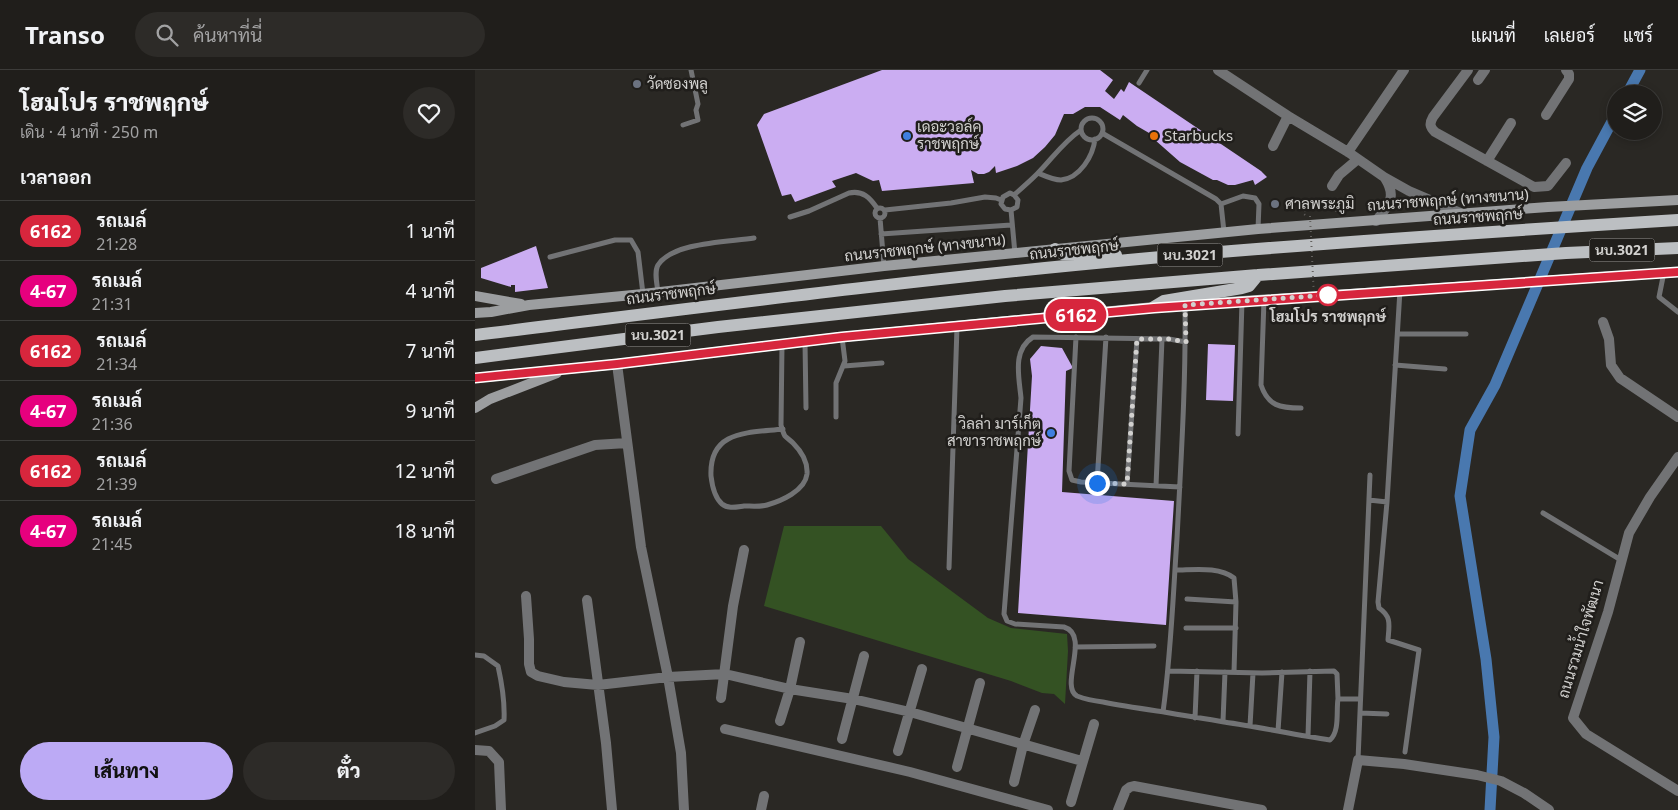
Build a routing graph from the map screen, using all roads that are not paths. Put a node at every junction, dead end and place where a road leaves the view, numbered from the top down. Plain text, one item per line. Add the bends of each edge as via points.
1 (691, 70) edge
2 (1147, 70) edge
3 (1218, 70) edge
4 (1404, 70) edge
5 (1468, 70) edge
6 (1485, 70) edge
7 (1566, 70) edge
8 (1478, 80) dead end
9 (1139, 83) dead end
10 (1546, 115) dead end
11 (1288, 116) junction
12 (1511, 123) dead end
13 (683, 125) dead end
14 (1081, 130) junction
15 (1102, 133) junction
16 (1095, 139) junction
17 (1273, 146) dead end
18 (1348, 152) junction
19 (1358, 159) junction
20 (1487, 161) junction
21 (1566, 163) dead end
22 (1038, 173) junction
23 (1384, 177) junction
24 (1332, 186) dead end
25 (1014, 194) junction
26 (1001, 200) junction
27 (1678, 200) edge
28 (1221, 204) junction
29 (877, 208) junction
30 (885, 210) junction
31 (1011, 210) junction
32 (1463, 214) junction
33 (790, 218) dead end
34 (880, 218) junction
35 (1678, 220) edge
36 (1376, 221) junction
37 (1011, 225) junction
38 (1258, 229) junction
39 (1224, 233) junction
40 (881, 234) junction
41 (754, 238) dead end
42 (1678, 248) edge
43 (1055, 249) junction
44 (1015, 254) junction
45 (550, 257) dead end
46 (1138, 259) junction
47 (884, 266) junction
48 (1664, 272) junction
49 (1678, 272) edge
50 (1257, 275) junction
51 (1400, 290) junction
52 (658, 292) junction
53 (643, 294) junction
54 (475, 296) edge
55 (1264, 300) junction
56 (1242, 301) junction
57 (529, 305) junction
58 (1185, 305) junction
59 (1154, 308) junction
60 (1678, 312) edge
61 (475, 313) edge
62 (1603, 322) dead end
63 (957, 327) junction
64 (1399, 334) junction
65 (1466, 334) dead end
66 (475, 335) edge
67 (842, 337) junction
68 (1076, 337) junction
69 (1106, 338) junction
70 (1137, 339) junction
71 (1162, 339) junction
72 (805, 341) junction
73 (1186, 342) junction
74 (782, 343) junction
75 (475, 358) edge
76 (882, 363) dead end
77 (617, 364) junction
78 (1395, 365) junction
79 (843, 366) junction
80 (1445, 369) dead end
81 (565, 370) junction
82 (475, 378) edge
83 (475, 408) edge
84 (805, 408) dead end
85 (1301, 408) dead end
86 (1678, 417) edge
87 (836, 418) dead end
88 (783, 429) junction
89 (1238, 434) dead end
90 (627, 443) junction
91 (1678, 457) edge
92 (1370, 475) dead end
93 (496, 479) dead end
94 (1097, 483) junction
95 (1127, 484) junction
96 (1157, 486) junction
97 (1180, 486) junction
98 (1369, 500) junction
99 (1387, 502) junction
100 (1543, 512) dead end
101 (744, 550) dead end
102 (1621, 560) junction
103 (949, 568) dead end
104 (1175, 570) junction
105 (526, 596) dead end
106 (587, 600) dead end
107 (1187, 600) dead end
108 (1236, 602) junction
109 (1186, 628) dead end
110 (1236, 628) junction
111 (800, 642) dead end
112 (1154, 646) dead end
113 (1075, 647) junction
114 (475, 655) edge
115 (864, 656) dead end
116 (922, 669) dead end
117 (1169, 671) junction
118 (1197, 672) junction
119 (1225, 672) junction
120 (1234, 672) junction
121 (1282, 672) junction
122 (1310, 672) junction
123 (1253, 673) junction
124 (725, 674) junction
125 (668, 677) junction
126 (980, 683) dead end
127 (598, 685) junction
128 (791, 689) junction
129 (721, 698) dead end
130 (1338, 698) junction
131 (853, 699) junction
132 (1360, 699) junction
133 (1035, 710) dead end
134 (910, 712) junction
135 (1163, 712) junction
136 (1360, 713) junction
137 (1387, 714) dead end
138 (1195, 718) junction
139 (780, 721) dead end
140 (1223, 721) junction
141 (1094, 724) dead end
142 (1250, 726) junction
143 (967, 727) junction
144 (725, 729) dead end
145 (1279, 731) junction
146 (475, 733) edge
147 (1308, 736) junction
148 (842, 739) dead end
149 (1023, 745) junction
150 (475, 750) edge
151 (898, 750) dead end
152 (1405, 752) dead end
153 (1358, 760) junction
154 (1082, 761) junction
155 (957, 767) dead end
156 (1014, 782) dead end
157 (1678, 791) edge
158 (764, 796) dead end
159 (1071, 802) dead end
160 (501, 810) edge
161 (613, 810) edge
162 (684, 810) edge
163 (761, 810) edge
164 (1048, 810) edge
165 (1117, 810) edge
166 (1262, 810) edge
167 (1348, 810) edge
168 (1549, 810) edge

1 - 13 lane via 698,120
2 - 9 lane
3 - 11 street
4 - 18 street
5 - 20 street via 1433,117 1431,128
6 - 8 street
7 - 10 street via 1569,79
11 - 17 street
11 - 18 street
12 - 20 street
14 - 15 lane via 1084,121 1093,118 1101,124
14 - 16 lane via 1086,138
14 - 22 lane via 1070,137
15 - 16 lane
15 - 28 lane
16 - 22 lane via 1091,154 1074,175 1060,180
18 - 19 street
19 - 23 street
19 - 24 street via 1339,175
20 - 21 street via 1528,185 1543,188 1552,182
22 - 25 lane
23 - 32 street
23 - 36 street via 1390,187 1390,201
25 - 26 lane via 1006,194
25 - 31 lane via 1018,204
26 - 30 lane via 985,197
26 - 31 lane via 1002,207
27 - 32 main road, ถนนราชพฤกษ์ (ทางขนาน) / นบ.3021
28 - 38 lane via 1243,196 1255,198 1259,204
28 - 39 lane
29 - 30 lane
29 - 33 lane via 870,198 855,192
29 - 34 lane via 875,215
30 - 34 lane
31 - 37 lane
32 - 36 main road, ถนนราชพฤกษ์ (ทางขนาน) / นบ.3021
34 - 40 lane
35 - 46 main road, ถนนราชพฤกษ์ / นบ.3021
36 - 38 main road, ถนนราชพฤกษ์ (ทางขนาน) / นบ.3021
37 - 40 lane
37 - 44 lane
38 - 39 main road, ถนนราชพฤกษ์ (ทางขนาน) / นบ.3021
39 - 43 main road, ถนนราชพฤกษ์ (ทางขนาน) / นบ.3021
40 - 47 lane
41 - 52 lane via 670,253 656,271
42 - 50 main road, นบ.3021
43 - 44 main road, ถนนราชพฤกษ์ (ทางขนาน) / นบ.3021
43 - 46 main road via 1063,254 1124,255
44 - 47 main road, ถนนราชพฤกษ์ (ทางขนาน) / นบ.3021
45 - 53 lane via 615,240 631,240 638,252
46 - 66 main road, ถนนราชพฤกษ์ / นบ.3021 via 839,290
47 - 52 main road, ถนนราชพฤกษ์ (ทางขนาน) / นบ.3021
48 - 49 main road, นบ.3021
48 - 51 main road, นบ.3021
48 - 60 lane via 1659,297
50 - 59 main road via 1249,286 1165,301
50 - 75 main road, นบ.3021 via 995,297
51 - 55 main road, นบ.3021
51 - 64 lane
52 - 53 main road, ถนนราชพฤกษ์ (ทางขนาน) / นบ.3021
53 - 57 main road, ถนนราชพฤกษ์ (ทางขนาน) / นบ.3021
54 - 57 main road
55 - 56 main road, นบ.3021
55 - 85 lane via 1261,384 1265,396 1271,402
56 - 58 main road, นบ.3021
56 - 89 lane
57 - 61 main road, ถนนราชพฤกษ์ (ทางขนาน) / นบ.3021
58 - 59 main road, นบ.3021
58 - 73 lane
59 - 63 main road, นบ.3021
62 - 86 street via 1609,339 1611,365 1620,378
63 - 67 main road, นบ.3021
63 - 103 lane
64 - 65 lane
64 - 78 lane
67 - 72 main road, นบ.3021
67 - 79 lane
68 - 69 lane
68 - 94 lane via 1069,471 1072,480
68 - 113 lane via 1033,338 1021,348 1018,382 1021,398 1004,614 1007,621 1015,624 1068,628 1074,634
69 - 70 lane
69 - 94 lane
70 - 71 lane
70 - 95 lane
71 - 73 lane
71 - 96 lane
72 - 74 main road, นบ.3021
72 - 84 lane
73 - 97 lane
74 - 77 main road, นบ.3021
74 - 88 lane
76 - 79 lane
77 - 81 main road, นบ.3021
77 - 90 street
78 - 80 lane
78 - 99 lane
79 - 87 lane via 836,383
81 - 82 main road, นบ.3021
81 - 83 main road
88 - 88 lane via 748,433 729,438 717,446 711,464 712,482 715,495 722,504 729,507 766,505 800,487 807,474 804,456
90 - 93 street via 595,445
90 - 125 street via 641,547
91 - 102 street, ถนนรวมน้ำใจพัฒนา via 1629,533
92 - 98 lane
94 - 95 lane
95 - 96 lane
96 - 97 lane
97 - 104 lane
98 - 99 lane
98 - 132 lane
99 - 152 lane via 1379,608 1389,618 1388,640 1419,650
100 - 102 lane
101 - 124 street
102 - 157 street, ถนนรวมน้ำใจพัฒนา via 1608,612 1573,718 1586,734
104 - 108 lane via 1218,570 1229,574 1234,578
104 - 117 lane
105 - 127 street via 531,672 565,682
106 - 127 street
107 - 108 lane
108 - 110 lane
109 - 110 lane
110 - 120 lane
111 - 128 street
112 - 113 lane
113 - 135 lane via 1071,683 1076,695 1134,709
114 - 146 lane via 484,656 497,666 504,693 505,720
115 - 131 street
116 - 134 street
117 - 118 lane
117 - 135 lane
118 - 119 lane
118 - 138 lane
119 - 120 lane
119 - 140 lane
120 - 123 lane
121 - 122 lane
121 - 123 lane
121 - 145 lane
122 - 130 lane via 1336,672
122 - 147 lane
123 - 142 lane
124 - 125 street
124 - 128 street
124 - 129 street
125 - 127 street
125 - 162 street via 681,753
126 - 143 street
127 - 161 street
128 - 131 street
128 - 139 street
130 - 132 lane
130 - 147 lane via 1333,737 1330,740
131 - 134 street
131 - 148 street
132 - 136 lane
133 - 149 street
134 - 143 street
134 - 151 street
135 - 138 lane
136 - 137 lane
136 - 153 lane
138 - 140 lane
140 - 142 lane
141 - 154 street
142 - 145 lane
143 - 149 street
143 - 155 street
144 - 164 street via 910,772
145 - 147 lane
149 - 154 street
149 - 156 street
150 - 160 street via 489,751 499,762
153 - 167 street
153 - 168 street via 1404,764 1501,781
154 - 159 street
158 - 163 street
165 - 166 street via 1127,790 1134,786

